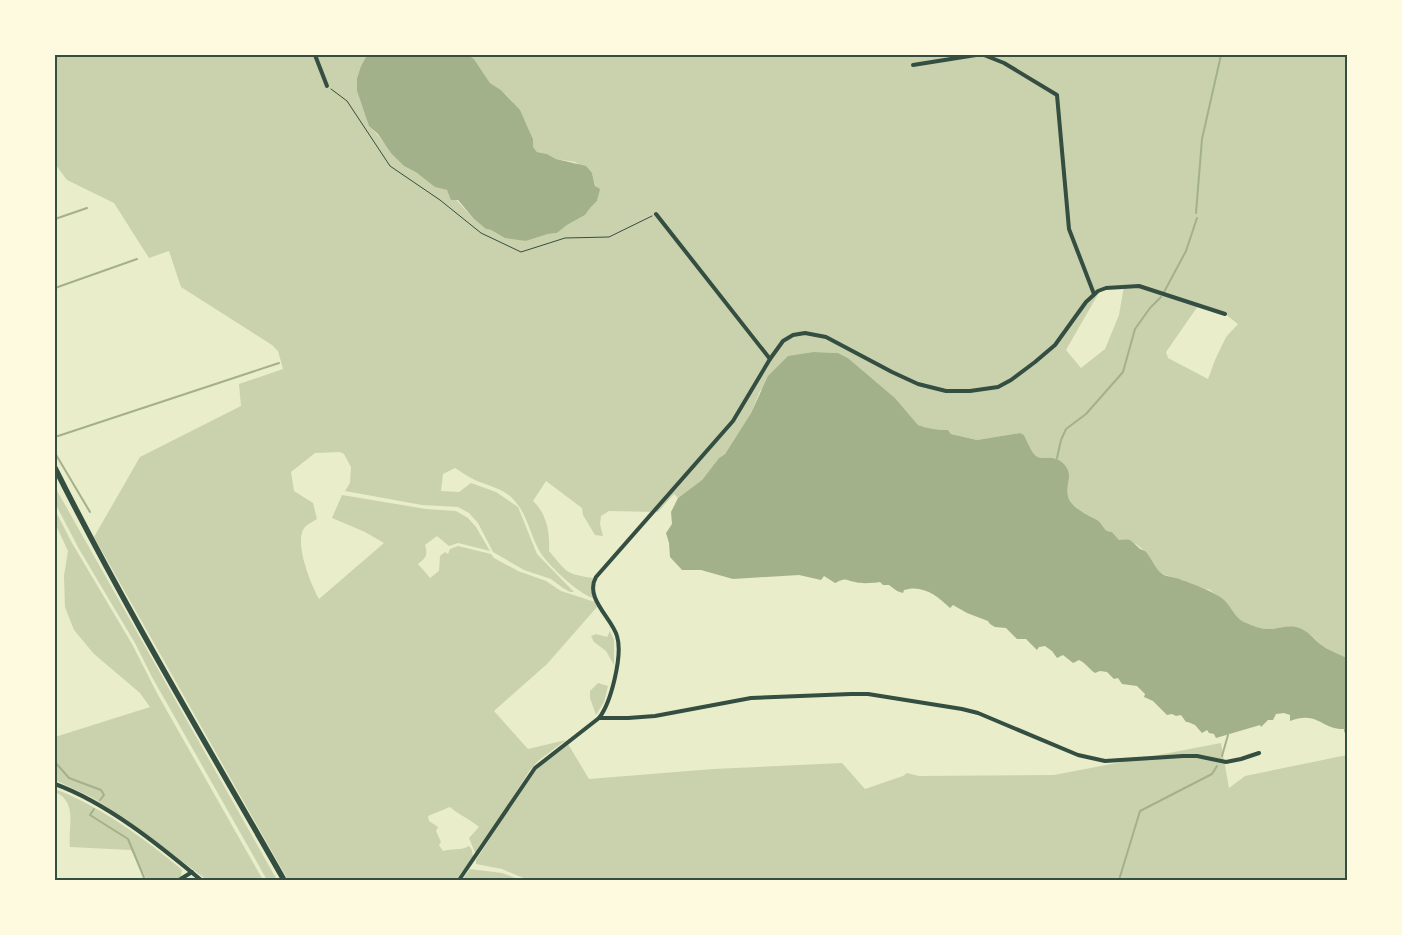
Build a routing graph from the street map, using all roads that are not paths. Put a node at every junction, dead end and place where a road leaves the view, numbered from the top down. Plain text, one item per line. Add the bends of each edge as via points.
1 (315, 55) edge
2 (976, 55) edge
3 (984, 55) edge
4 (913, 65) dead end
5 (327, 86) road end
6 (656, 214) road end
7 (1094, 294) junction
8 (1224, 314) dead end
9 (770, 359) junction
10 (55, 468) edge
11 (598, 718) junction
12 (1259, 753) dead end
13 (55, 784) edge
14 (192, 872) junction
15 (179, 880) edge
16 (201, 880) edge
17 (284, 880) edge
18 (459, 880) edge

1 - 5 street
2 - 4 street
3 - 7 street via 1004,63 1057,95 1069,229
6 - 9 street
7 - 8 street via 1112,287 1139,286
7 - 9 street via 1055,345 1011,380 993,388 956,391 927,387 812,333 788,338
9 - 11 street via 733,421 594,581 596,600 613,626 619,648 608,698
10 - 17 main road via 125,601
11 - 12 street via 656,716 744,699 868,694 978,713 1078,755 1105,761 1190,756 1226,762
11 - 18 street via 535,768
13 - 14 street via 92,801 153,841
14 - 15 street
14 - 16 street

